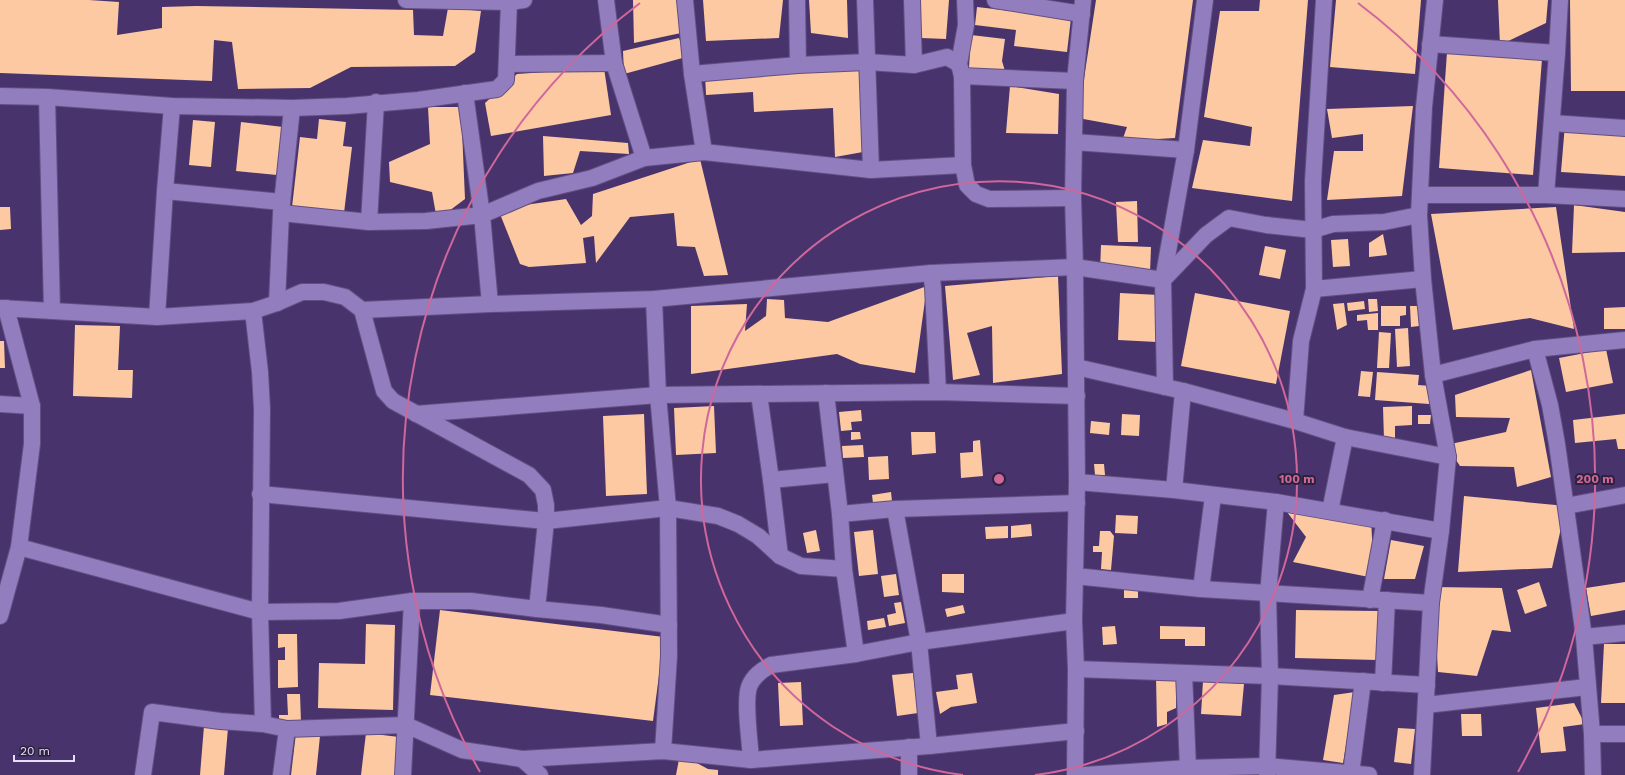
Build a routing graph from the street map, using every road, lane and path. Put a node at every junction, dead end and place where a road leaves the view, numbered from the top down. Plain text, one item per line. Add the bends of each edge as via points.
1 (406, 0) edge
2 (606, 0) edge
3 (685, 0) edge
4 (798, 0) edge
5 (865, 0) edge
6 (912, 0) edge
7 (965, 0) edge
8 (995, 0) edge
9 (1205, 0) edge
10 (1324, 0) edge
11 (1435, 0) edge
12 (1560, 0) edge
13 (516, 1) edge
14 (1082, 7) edge
15 (1430, 44) junction
16 (1557, 53) junction
17 (867, 62) junction
18 (614, 63) junction
19 (507, 64) junction
20 (798, 65) junction
21 (914, 65) junction
22 (960, 70) junction
23 (692, 74) junction
24 (1075, 81) junction
25 (465, 93) junction
26 (0, 96) edge
27 (47, 97) junction
28 (376, 102) junction
29 (172, 106) junction
30 (292, 108) junction
31 (1552, 123) junction
32 (1625, 128) edge
33 (1074, 142) junction
34 (1186, 150) junction
35 (704, 152) junction
36 (644, 158) junction
37 (963, 165) junction
38 (871, 170) junction
39 (165, 191) junction
40 (1421, 195) junction
41 (1546, 195) junction
42 (1072, 198) junction
43 (1625, 199) edge
44 (282, 207) junction
45 (482, 215) junction
46 (1420, 215) junction
47 (369, 222) junction
48 (1313, 230) junction
49 (1075, 267) junction
50 (931, 273) junction
51 (1423, 279) junction
52 (1163, 280) junction
53 (1314, 289) junction
54 (654, 299) junction
55 (277, 303) junction
56 (490, 304) junction
57 (3, 308) edge
58 (362, 310) junction
59 (52, 311) junction
60 (253, 311) junction
61 (157, 317) junction
62 (1625, 340) edge
63 (1535, 349) junction
64 (1076, 367) junction
65 (1433, 375) junction
66 (1165, 387) junction
67 (1183, 391) junction
68 (938, 392) junction
69 (826, 393) junction
70 (759, 394) junction
71 (658, 395) junction
72 (1077, 396) junction
73 (0, 404) edge
74 (32, 406) junction
75 (416, 414) junction
76 (1295, 421) junction
77 (1345, 437) junction
78 (1448, 457) junction
79 (835, 474) junction
80 (771, 480) junction
81 (1077, 482) junction
82 (1174, 490) junction
83 (260, 494) junction
84 (1625, 495) edge
85 (1213, 496) junction
86 (1276, 502) junction
87 (1077, 503) junction
88 (1566, 506) junction
89 (668, 508) junction
90 (895, 509) junction
91 (1330, 511) junction
92 (840, 514) junction
93 (1384, 520) junction
94 (546, 521) junction
95 (1440, 531) junction
96 (18, 547) junction
97 (780, 556) junction
98 (844, 569) junction
99 (1075, 576) junction
100 (1201, 589) junction
101 (1268, 594) junction
102 (1370, 600) junction
103 (1387, 600) junction
104 (412, 601) junction
105 (1431, 603) junction
106 (536, 609) junction
107 (260, 612) junction
108 (0, 616) edge
109 (1074, 621) junction
110 (669, 625) junction
111 (1625, 633) edge
112 (1584, 637) junction
113 (919, 642) junction
114 (856, 654) junction
115 (1076, 669) junction
116 (1184, 673) junction
117 (1270, 676) junction
118 (1363, 681) junction
119 (1383, 683) junction
120 (1427, 685) junction
121 (1588, 687) junction
122 (1426, 705) junction
123 (263, 724) junction
124 (406, 725) junction
125 (287, 729) junction
126 (1076, 731) junction
127 (1592, 734) junction
128 (1625, 734) edge
129 (929, 746) junction
130 (908, 747) junction
131 (663, 751) junction
132 (522, 759) junction
133 (751, 760) junction
134 (1188, 768) junction
135 (1267, 770) edge
136 (1351, 774) junction
137 (143, 775) edge
138 (280, 775) edge
139 (403, 775) edge
140 (526, 775) edge
141 (540, 775) edge
142 (909, 775) edge
143 (1075, 775) edge
144 (1085, 775) edge
145 (1369, 775) edge
146 (1422, 775) edge
147 (1593, 775) edge

1 - 13 street
2 - 18 street
3 - 23 street
4 - 20 street
5 - 17 street
6 - 21 street
7 - 22 street via 966,25
8 - 14 street
9 - 34 street
10 - 48 street via 1313,181
11 - 15 street
12 - 16 street
13 - 19 street
14 - 24 street
15 - 16 street
15 - 40 street via 1424,106
16 - 31 street
17 - 20 street
17 - 21 street
17 - 38 street
18 - 19 street
18 - 36 street
19 - 25 street via 506,80 497,89
20 - 23 street
21 - 22 street via 947,57
22 - 24 street
22 - 37 street
23 - 35 street
24 - 33 street
25 - 28 street via 418,100
25 - 45 street
26 - 27 street
27 - 29 street
27 - 59 street
28 - 30 street
28 - 47 street
29 - 30 street
29 - 39 street
30 - 44 street
31 - 32 street
31 - 41 street
33 - 34 street
33 - 42 street
34 - 52 street
35 - 36 street
35 - 38 street
36 - 45 street via 592,178 538,191
37 - 38 street
37 - 42 street via 967,185 976,194 989,199
39 - 44 street
39 - 61 street
40 - 41 street
40 - 46 street
41 - 43 street
42 - 49 street
44 - 47 street
44 - 55 street
45 - 47 street via 426,221
45 - 56 street
46 - 48 street via 1384,222 1333,224
46 - 51 street
48 - 52 street via 1229,218 1206,235
48 - 53 street
49 - 50 street
49 - 52 street
49 - 64 street
50 - 54 street
50 - 68 street
51 - 53 street
51 - 65 street
52 - 66 street
53 - 76 street via 1301,341
54 - 56 street
54 - 71 street
55 - 58 street via 302,292 324,292 345,297
55 - 60 street
56 - 58 street
57 - 59 street
57 - 74 street
58 - 75 street via 384,391 393,401
59 - 61 street
60 - 61 street
60 - 83 street via 260,372
62 - 63 street
63 - 65 street
63 - 88 street via 1550,405
64 - 66 street
64 - 72 street
65 - 78 street
66 - 67 street
67 - 76 street
67 - 82 street
68 - 69 street
68 - 72 street
69 - 70 street
69 - 79 street
70 - 71 street
70 - 80 street
71 - 75 street
71 - 89 street
72 - 81 street
73 - 74 street
74 - 96 street via 32,444
75 - 94 street via 529,475 543,490
76 - 77 street
77 - 78 street
77 - 91 street
78 - 95 street
79 - 80 street
79 - 92 street
80 - 97 street
81 - 82 street
81 - 87 street
82 - 85 street
83 - 94 street
83 - 107 street
84 - 88 street
85 - 86 street
85 - 100 street
86 - 91 street
86 - 101 street
87 - 90 street
87 - 99 street
88 - 112 street
89 - 94 street
89 - 97 street via 718,516 738,524 758,536
89 - 110 street
90 - 92 street
90 - 113 street
91 - 93 street
92 - 98 street
93 - 95 street
93 - 102 street
94 - 106 street
95 - 105 street
96 - 107 street
96 - 108 street
97 - 98 street via 800,566
98 - 114 street
99 - 100 street
99 - 109 street
100 - 101 street
101 - 102 street
101 - 117 street
102 - 103 street
103 - 105 street
103 - 119 street
104 - 106 street via 471,600
104 - 107 street via 339,611
104 - 124 street
105 - 120 street
106 - 110 street
107 - 123 street
109 - 113 street
109 - 115 street
110 - 131 street
111 - 112 street
112 - 121 street
113 - 114 street
113 - 129 street
114 - 133 street via 771,665 759,672 749,687 747,711
115 - 116 street
115 - 126 street
116 - 117 street
116 - 134 street
117 - 118 street
117 - 135 street
118 - 119 street
118 - 136 street
119 - 120 street
120 - 122 street
121 - 122 street
121 - 127 street
122 - 146 street
123 - 125 street
123 - 137 street via 152,712
124 - 125 street
124 - 132 street via 462,750
124 - 139 street
125 - 138 street
126 - 129 street
126 - 143 street
127 - 128 street
127 - 147 street
129 - 130 street
130 - 133 street
130 - 142 street
131 - 132 street
131 - 133 street
132 - 140 street
132 - 141 street
134 - 135 street
134 - 144 street
135 - 136 street
136 - 145 street

